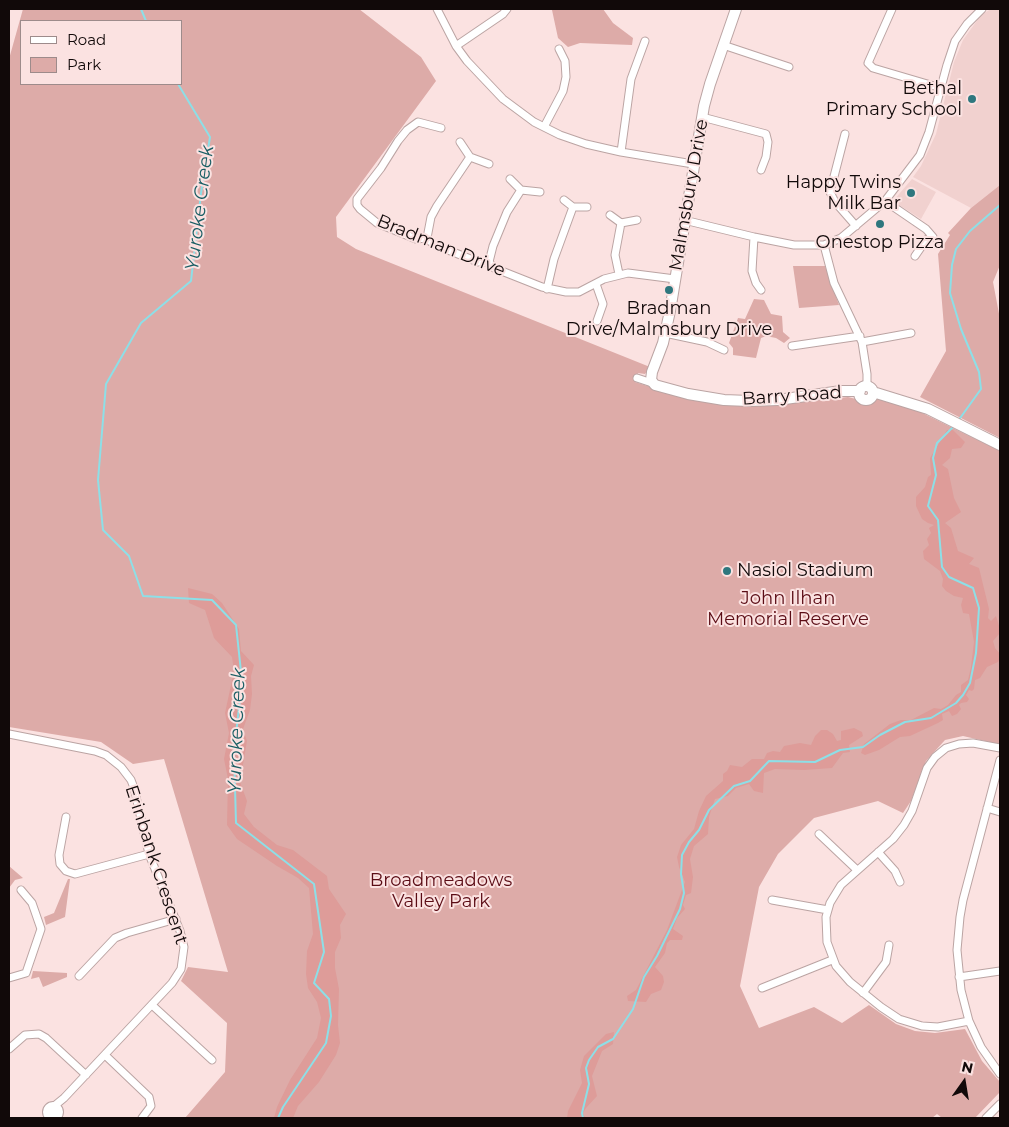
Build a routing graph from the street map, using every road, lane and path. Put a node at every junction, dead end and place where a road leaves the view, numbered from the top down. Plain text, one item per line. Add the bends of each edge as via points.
1 (437, 9) edge
2 (506, 9) edge
3 (736, 9) edge
4 (892, 9) edge
5 (982, 9) edge
6 (644, 41) dead end
7 (724, 45) junction
8 (456, 46) junction
9 (558, 49) dead end
10 (789, 67) dead end
11 (941, 88) junction
12 (702, 117) junction
13 (544, 127) junction
14 (440, 128) dead end
15 (845, 134) dead end
16 (460, 142) dead end
17 (621, 152) junction
18 (470, 157) junction
19 (489, 164) dead end
20 (693, 164) junction
21 (761, 170) dead end
22 (510, 179) dead end
23 (520, 190) junction
24 (540, 192) dead end
25 (564, 200) dead end
26 (885, 201) junction
27 (574, 207) junction
28 (587, 207) dead end
29 (610, 215) dead end
30 (636, 220) dead end
31 (684, 220) junction
32 (620, 223) junction
33 (856, 226) junction
34 (754, 237) junction
35 (427, 238) junction
36 (824, 245) junction
37 (915, 256) dead end
38 (489, 262) junction
39 (619, 274) junction
40 (675, 279) junction
41 (596, 284) junction
42 (547, 289) junction
43 (761, 290) dead end
44 (598, 321) dead end
45 (665, 333) junction
46 (911, 333) dead end
47 (861, 339) junction
48 (792, 346) dead end
49 (724, 350) dead end
50 (637, 378) dead end
51 (652, 384) junction
52 (867, 390) junction
53 (1000, 445) edge
54 (9, 734) edge
55 (1000, 748) edge
56 (1000, 760) edge
57 (988, 808) junction
58 (1000, 812) edge
59 (66, 816) dead end
60 (819, 834) dead end
61 (878, 852) junction
62 (149, 854) junction
63 (857, 870) junction
64 (900, 882) dead end
65 (21, 890) dead end
66 (772, 900) dead end
67 (828, 910) junction
68 (176, 920) junction
69 (889, 945) dead end
70 (832, 960) junction
71 (1000, 971) edge
72 (79, 976) dead end
73 (958, 977) junction
74 (9, 978) edge
75 (762, 988) dead end
76 (863, 993) junction
77 (152, 1005) junction
78 (969, 1021) junction
79 (9, 1049) edge
80 (105, 1055) junction
81 (212, 1060) dead end
82 (999, 1069) edge
83 (86, 1075) junction
84 (1000, 1104) edge
85 (53, 1115) edge
86 (142, 1118) edge
87 (986, 1118) edge

1 - 8 street
2 - 8 street
3 - 7 street, Malmsbury Drive
4 - 11 street via 868,63 873,68
5 - 11 street via 955,41
6 - 17 street via 631,79
7 - 10 street
7 - 12 street, Malmsbury Drive
8 - 13 street via 503,99
9 - 13 street via 565,61 566,77 563,91
11 - 26 street via 920,155
12 - 20 street, Malmsbury Drive
12 - 21 street via 766,134 768,142
13 - 17 street via 586,144
14 - 35 street, Bradman Drive via 417,120 398,141 356,202 377,223 416,239
15 - 33 street via 830,192
16 - 18 street
17 - 20 street
18 - 19 street
18 - 35 street via 436,206
20 - 31 street, Malmsbury Drive
22 - 23 street
23 - 24 street
23 - 38 street via 507,212
25 - 27 street
26 - 33 street
26 - 37 street via 933,237 926,240
27 - 28 street
27 - 42 street via 554,258
29 - 32 street
30 - 32 street
31 - 34 street
31 - 40 street, Malmsbury Drive
32 - 39 street via 615,255
33 - 36 street via 841,238
34 - 36 street via 794,245
34 - 43 street via 752,271
35 - 38 street, Bradman Drive via 433,244 478,262
36 - 47 street via 834,283
38 - 42 street, Bradman Drive via 494,268
39 - 40 street, Bradman Drive
39 - 41 street, Bradman Drive
40 - 45 street, Malmsbury Drive
41 - 42 street, Bradman Drive via 576,292
41 - 44 street via 603,304
45 - 49 street via 707,342
45 - 51 street, Malmsbury Drive via 651,376
46 - 47 street
47 - 48 street
47 - 52 street
50 - 51 street, Barry Road
51 - 52 street, Barry Road via 688,394 749,401
52 - 53 street, Barry Road via 911,402
54 - 62 street, Erinbank Crescent via 95,751 116,762 134,788
55 - 61 street via 966,743 940,752 927,768 904,826
56 - 57 street
57 - 58 street
57 - 73 street via 960,917
59 - 62 street via 59,855 60,864 66,871 76,874
60 - 63 street
61 - 63 street
61 - 64 street
62 - 68 street, Erinbank Crescent
63 - 67 street via 841,885
65 - 74 street via 32,903 41,929 26,973
66 - 67 street
67 - 70 street via 826,942
68 - 72 street via 115,938
68 - 77 street, Erinbank Crescent via 184,946 183,963 172,983
69 - 76 street via 886,962
70 - 75 street
70 - 76 street via 844,977
71 - 73 street
73 - 78 street
76 - 78 street via 891,1014 915,1025 938,1027
77 - 80 street, Erinbank Crescent
77 - 81 street
78 - 82 street via 980,1048
79 - 83 street via 25,1035 39,1034
80 - 83 street, Erinbank Crescent
80 - 86 street via 149,1097 151,1106
83 - 85 street, Erinbank Crescent
84 - 87 street

